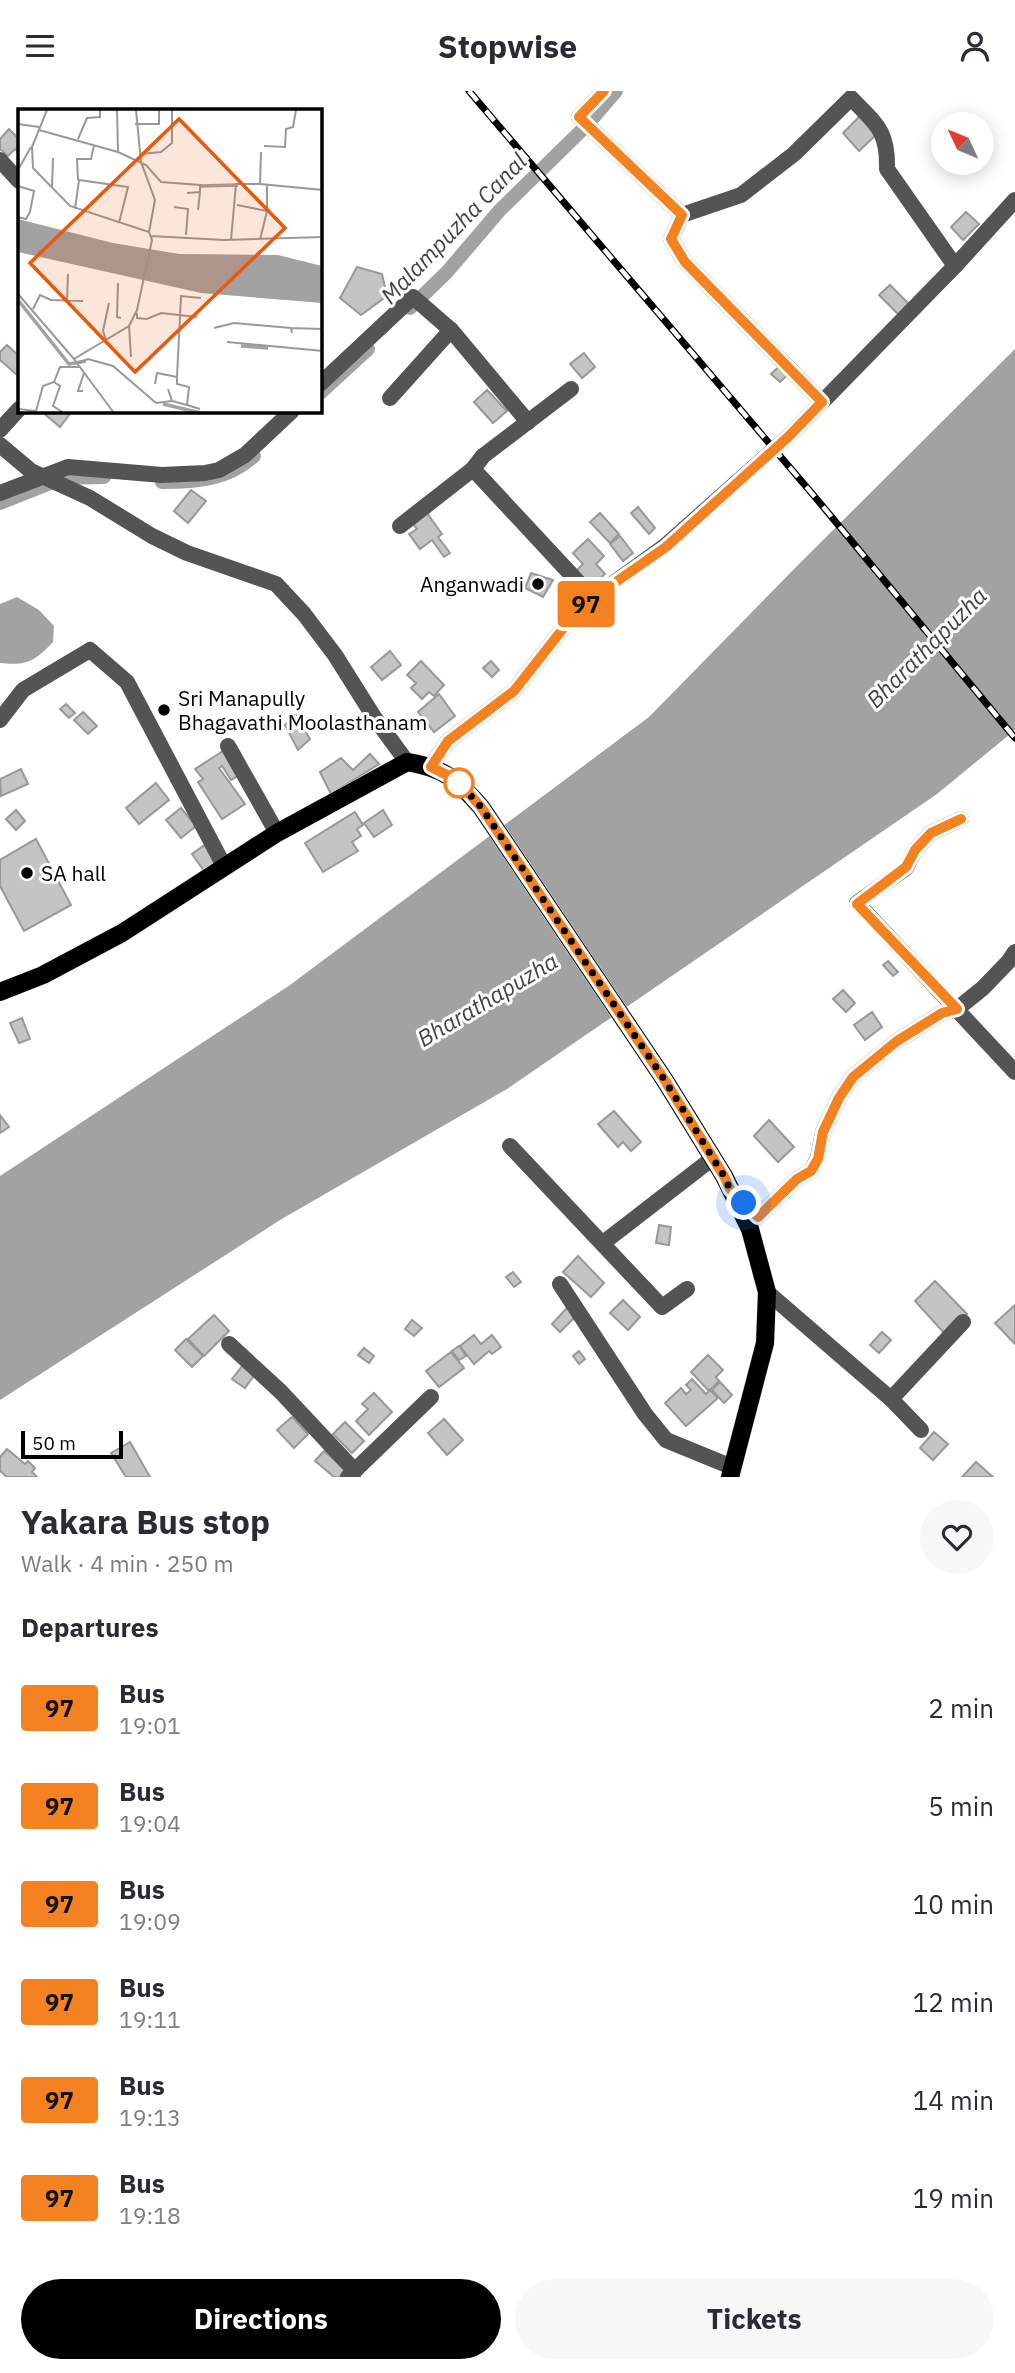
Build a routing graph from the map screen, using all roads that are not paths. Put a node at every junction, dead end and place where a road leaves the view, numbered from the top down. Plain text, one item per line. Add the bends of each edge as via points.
1 (604, 91) edge
2 (847, 95) edge
3 (0, 160) edge
4 (18, 180) edge
5 (1015, 200) edge
6 (682, 215) junction
7 (955, 266) junction
8 (451, 330) junction
9 (322, 382) edge
10 (571, 389) dead end
11 (390, 398) dead end
12 (822, 402) junction
13 (18, 409) edge
14 (290, 413) edge
15 (528, 422) junction
16 (0, 430) edge
17 (0, 445) edge
18 (474, 469) junction
19 (52, 480) junction
20 (0, 493) edge
21 (400, 526) dead end
22 (593, 598) junction
23 (0, 720) edge
24 (228, 746) dead end
25 (407, 762) junction
26 (431, 767) junction
27 (961, 819) dead end
28 (277, 833) junction
29 (224, 866) junction
30 (1015, 951) edge
31 (0, 992) edge
32 (957, 1009) junction
33 (1015, 1072) edge
34 (510, 1146) dead end
35 (713, 1159) junction
36 (730, 1189) junction
37 (603, 1243) junction
38 (560, 1284) dead end
39 (687, 1290) dead end
40 (767, 1292) junction
41 (963, 1322) dead end
42 (229, 1344) dead end
43 (430, 1397) dead end
44 (891, 1399) junction
45 (921, 1430) dead end
46 (731, 1472) edge
47 (351, 1474) edge

1 - 6 street via 579,117
2 - 6 street via 794,154 741,195
2 - 7 street via 884,134 887,169
3 - 4 street
5 - 7 street
6 - 12 street via 671,239 685,262
7 - 12 street
8 - 9 street via 413,297
8 - 11 street
8 - 15 street
10 - 15 street
12 - 22 street via 666,547
13 - 16 street
14 - 19 street via 246,455 219,470 162,475 68,467
15 - 18 street via 482,456
17 - 19 street via 31,471
18 - 21 street
18 - 22 street
19 - 20 street
19 - 25 street via 187,553 276,584 335,655
22 - 26 street via 514,691 448,741
23 - 29 street via 23,690 90,650 127,682
24 - 28 street
25 - 26 main road
25 - 28 main road
26 - 35 main road via 457,780 481,807
27 - 32 street via 931,833 906,867 857,904
28 - 29 main road
29 - 31 main road via 122,933
30 - 32 street via 983,988
32 - 33 street
32 - 36 street via 942,1013 897,1041 853,1077 823,1132 811,1171 758,1217
34 - 37 street
35 - 36 main road
35 - 37 street
36 - 40 main road via 750,1229
37 - 39 street via 663,1307
38 - 46 street via 666,1440
40 - 44 street
40 - 46 main road via 765,1343
41 - 44 street
42 - 47 street via 281,1392
43 - 47 street
44 - 45 street

